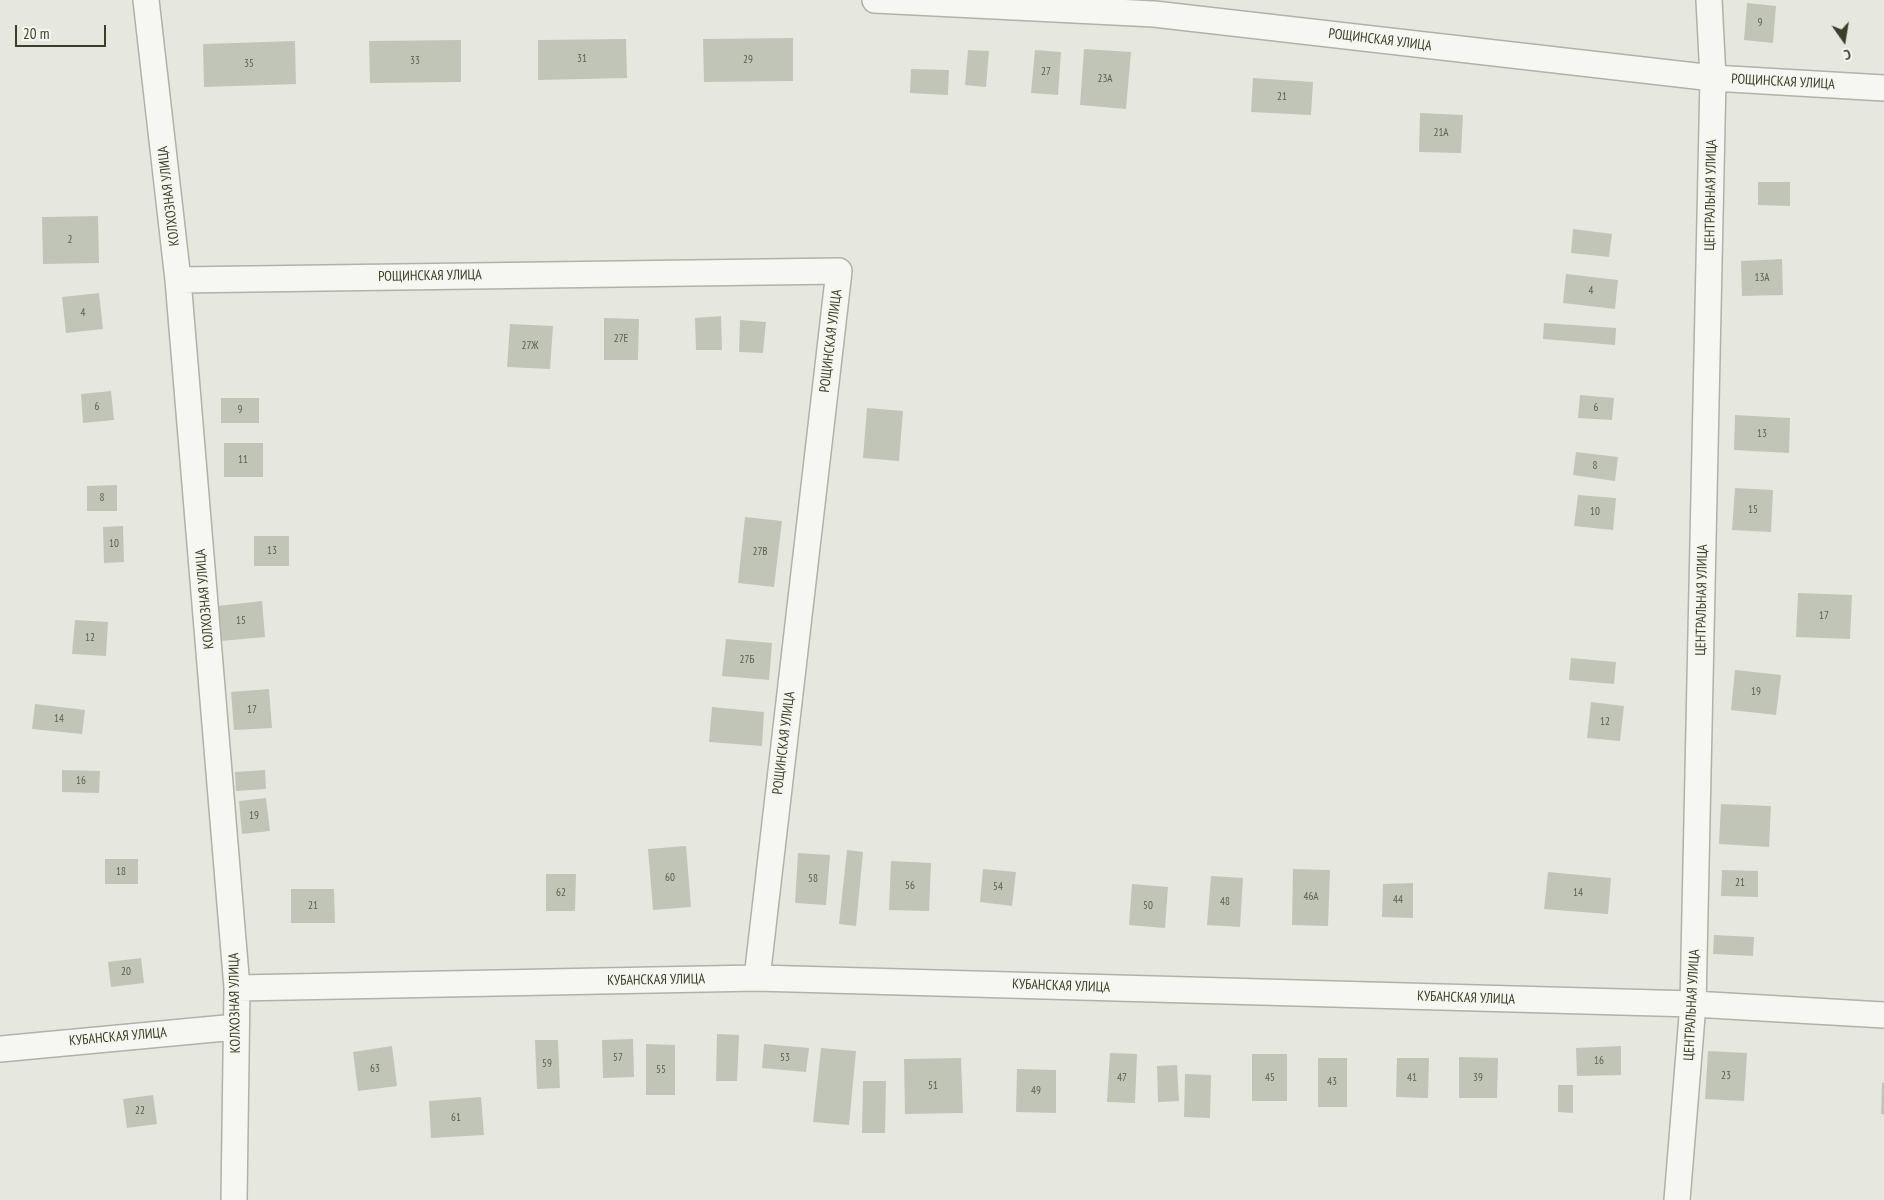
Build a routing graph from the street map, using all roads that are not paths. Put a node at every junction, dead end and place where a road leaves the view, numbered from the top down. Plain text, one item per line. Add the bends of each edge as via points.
1 (146, 0) edge
2 (875, 0) edge
3 (1709, 0) edge
4 (959, 1) edge
5 (1713, 78) junction
6 (1884, 88) edge
7 (178, 280) junction
8 (757, 978) junction
9 (237, 988) junction
10 (1694, 1004) junction
11 (1884, 1015) edge
12 (236, 1027) junction
13 (0, 1049) edge
14 (234, 1200) edge
15 (1677, 1200) edge

1 - 7 street, КОЛХОЗНАЯ УЛИЦА
2 - 4 street, РОЩИНСКАЯ УЛИЦА
3 - 5 street, ЦЕНТРАЛЬНАЯ УЛИЦА
4 - 5 street, РОЩИНСКАЯ УЛИЦА via 1154,14
5 - 6 street, РОЩИНСКАЯ УЛИЦА
5 - 10 street, ЦЕНТРАЛЬНАЯ УЛИЦА
7 - 8 street, РОЩИНСКАЯ УЛИЦА via 839,271
7 - 9 street, КОЛХОЗНАЯ УЛИЦА
8 - 9 street, КУБАНСКАЯ УЛИЦА
8 - 10 street, КУБАНСКАЯ УЛИЦА
9 - 12 street, КОЛХОЗНАЯ УЛИЦА
10 - 11 street, КУБАНСКАЯ УЛИЦА
10 - 15 street, ЦЕНТРАЛЬНАЯ УЛИЦА
12 - 13 street, КУБАНСКАЯ УЛИЦА
12 - 14 street, КОЛХОЗНАЯ УЛИЦА

